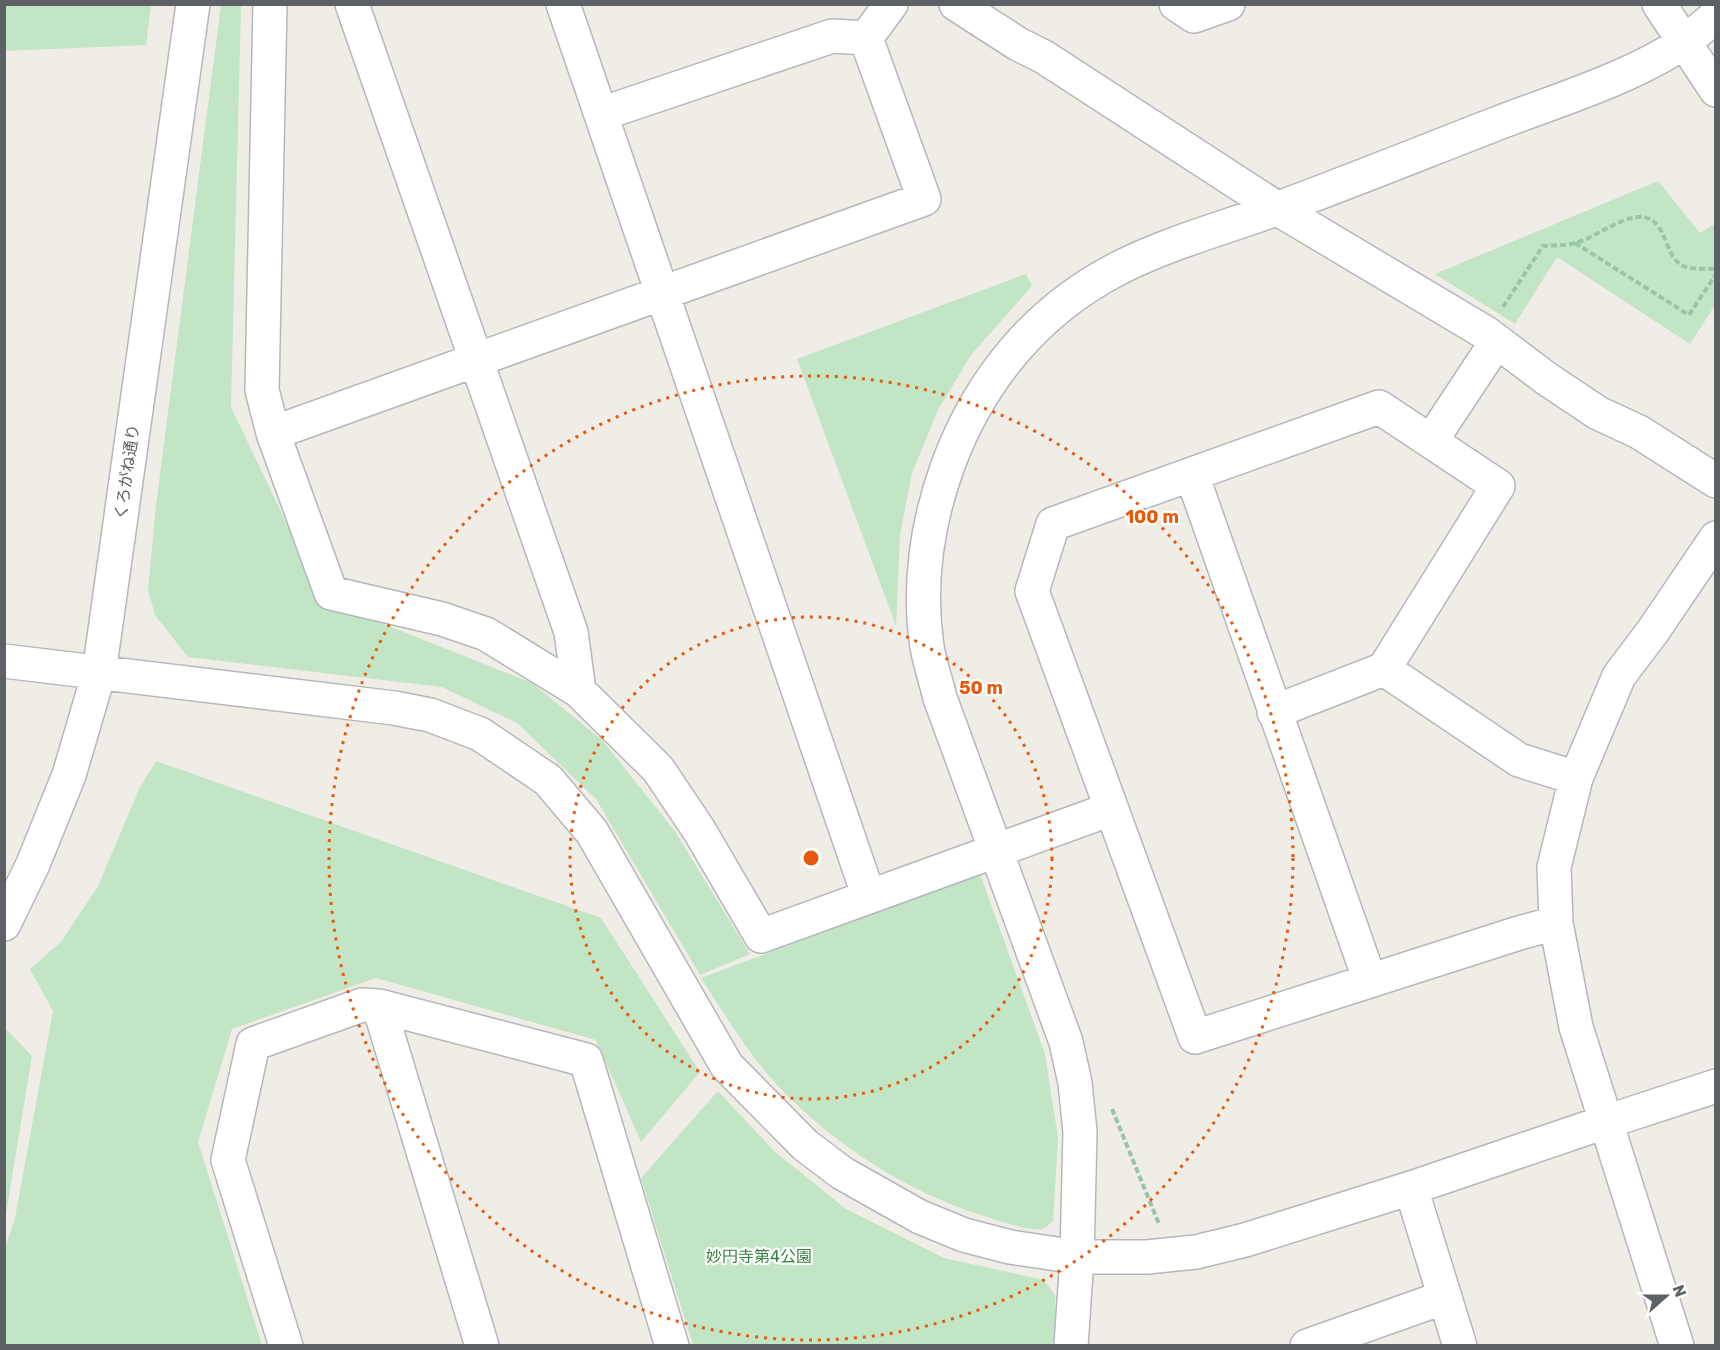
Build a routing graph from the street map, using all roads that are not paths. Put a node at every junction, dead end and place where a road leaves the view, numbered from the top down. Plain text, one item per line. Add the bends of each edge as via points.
1 (193, 4) edge
2 (270, 4) edge
3 (352, 4) edge
4 (563, 4) edge
5 (891, 4) edge
6 (956, 4) edge
7 (1176, 4) edge
8 (1228, 4) edge
9 (1659, 4) edge
10 (1716, 16) edge
11 (866, 38) junction
12 (1683, 42) junction
13 (1716, 90) edge
14 (601, 114) junction
15 (1278, 209) junction
16 (662, 293) junction
17 (1492, 337) junction
18 (475, 360) junction
19 (273, 433) junction
20 (1431, 441) junction
21 (1191, 475) junction
22 (1716, 481) edge
23 (1716, 538) edge
24 (4, 661) edge
25 (1384, 669) junction
26 (99, 673) junction
27 (579, 691) junction
28 (1275, 712) junction
29 (1576, 778) junction
30 (1111, 809) junction
31 (995, 851) junction
32 (869, 897) junction
33 (1556, 923) junction
34 (4, 924) edge
35 (1370, 981) junction
36 (379, 1006) junction
37 (1716, 1086) edge
38 (1615, 1119) junction
39 (1411, 1188) junction
40 (1077, 1257) junction
41 (1444, 1297) junction
42 (286, 1346) edge
43 (482, 1346) edge
44 (672, 1346) edge
45 (1071, 1346) edge
46 (1307, 1346) edge
47 (1460, 1346) edge
48 (1677, 1346) edge

1 - 26 street, くろがね通り
2 - 19 street via 262,390
3 - 18 street
4 - 14 street
5 - 11 street
6 - 15 street
7 - 8 street via 1194,16
9 - 12 street
10 - 12 street
11 - 14 street via 832,36
11 - 16 street via 924,199
12 - 13 street
12 - 15 street via 1607,80
14 - 16 street
15 - 17 street
15 - 31 street via 1160,251 1083,289 1012,352 985,388 960,435 940,488 927,539 927,648 940,698
16 - 18 street
16 - 32 street
17 - 20 street
17 - 22 street via 1598,413 1639,432
18 - 19 street
18 - 27 street via 571,632
19 - 27 street via 331,593 442,619 486,634
20 - 21 street via 1379,408
20 - 25 street via 1498,486
21 - 28 street
21 - 30 street via 1053,524 1032,591
23 - 29 street via 1619,675
24 - 26 street
25 - 28 street
25 - 29 street via 1519,760
26 - 34 street, くろがね通り via 69,775
26 - 40 street via 394,708 429,715 480,734 548,780 592,832 727,1066 805,1145 842,1173 920,1217 1010,1246
27 - 32 street via 658,770 699,830 760,936
28 - 35 street
29 - 33 street via 1554,867
30 - 31 street
30 - 35 street via 1195,1037
31 - 32 street
31 - 40 street via 1066,1042 1075,1083 1080,1132
33 - 35 street
33 - 38 street via 1576,1027
36 - 42 street via 362,1005 253,1044 228,1160
36 - 43 street
36 - 44 street via 586,1060
37 - 38 street
38 - 39 street
38 - 48 street
39 - 40 street via 1196,1252
39 - 41 street
40 - 45 street
41 - 46 street
41 - 47 street

